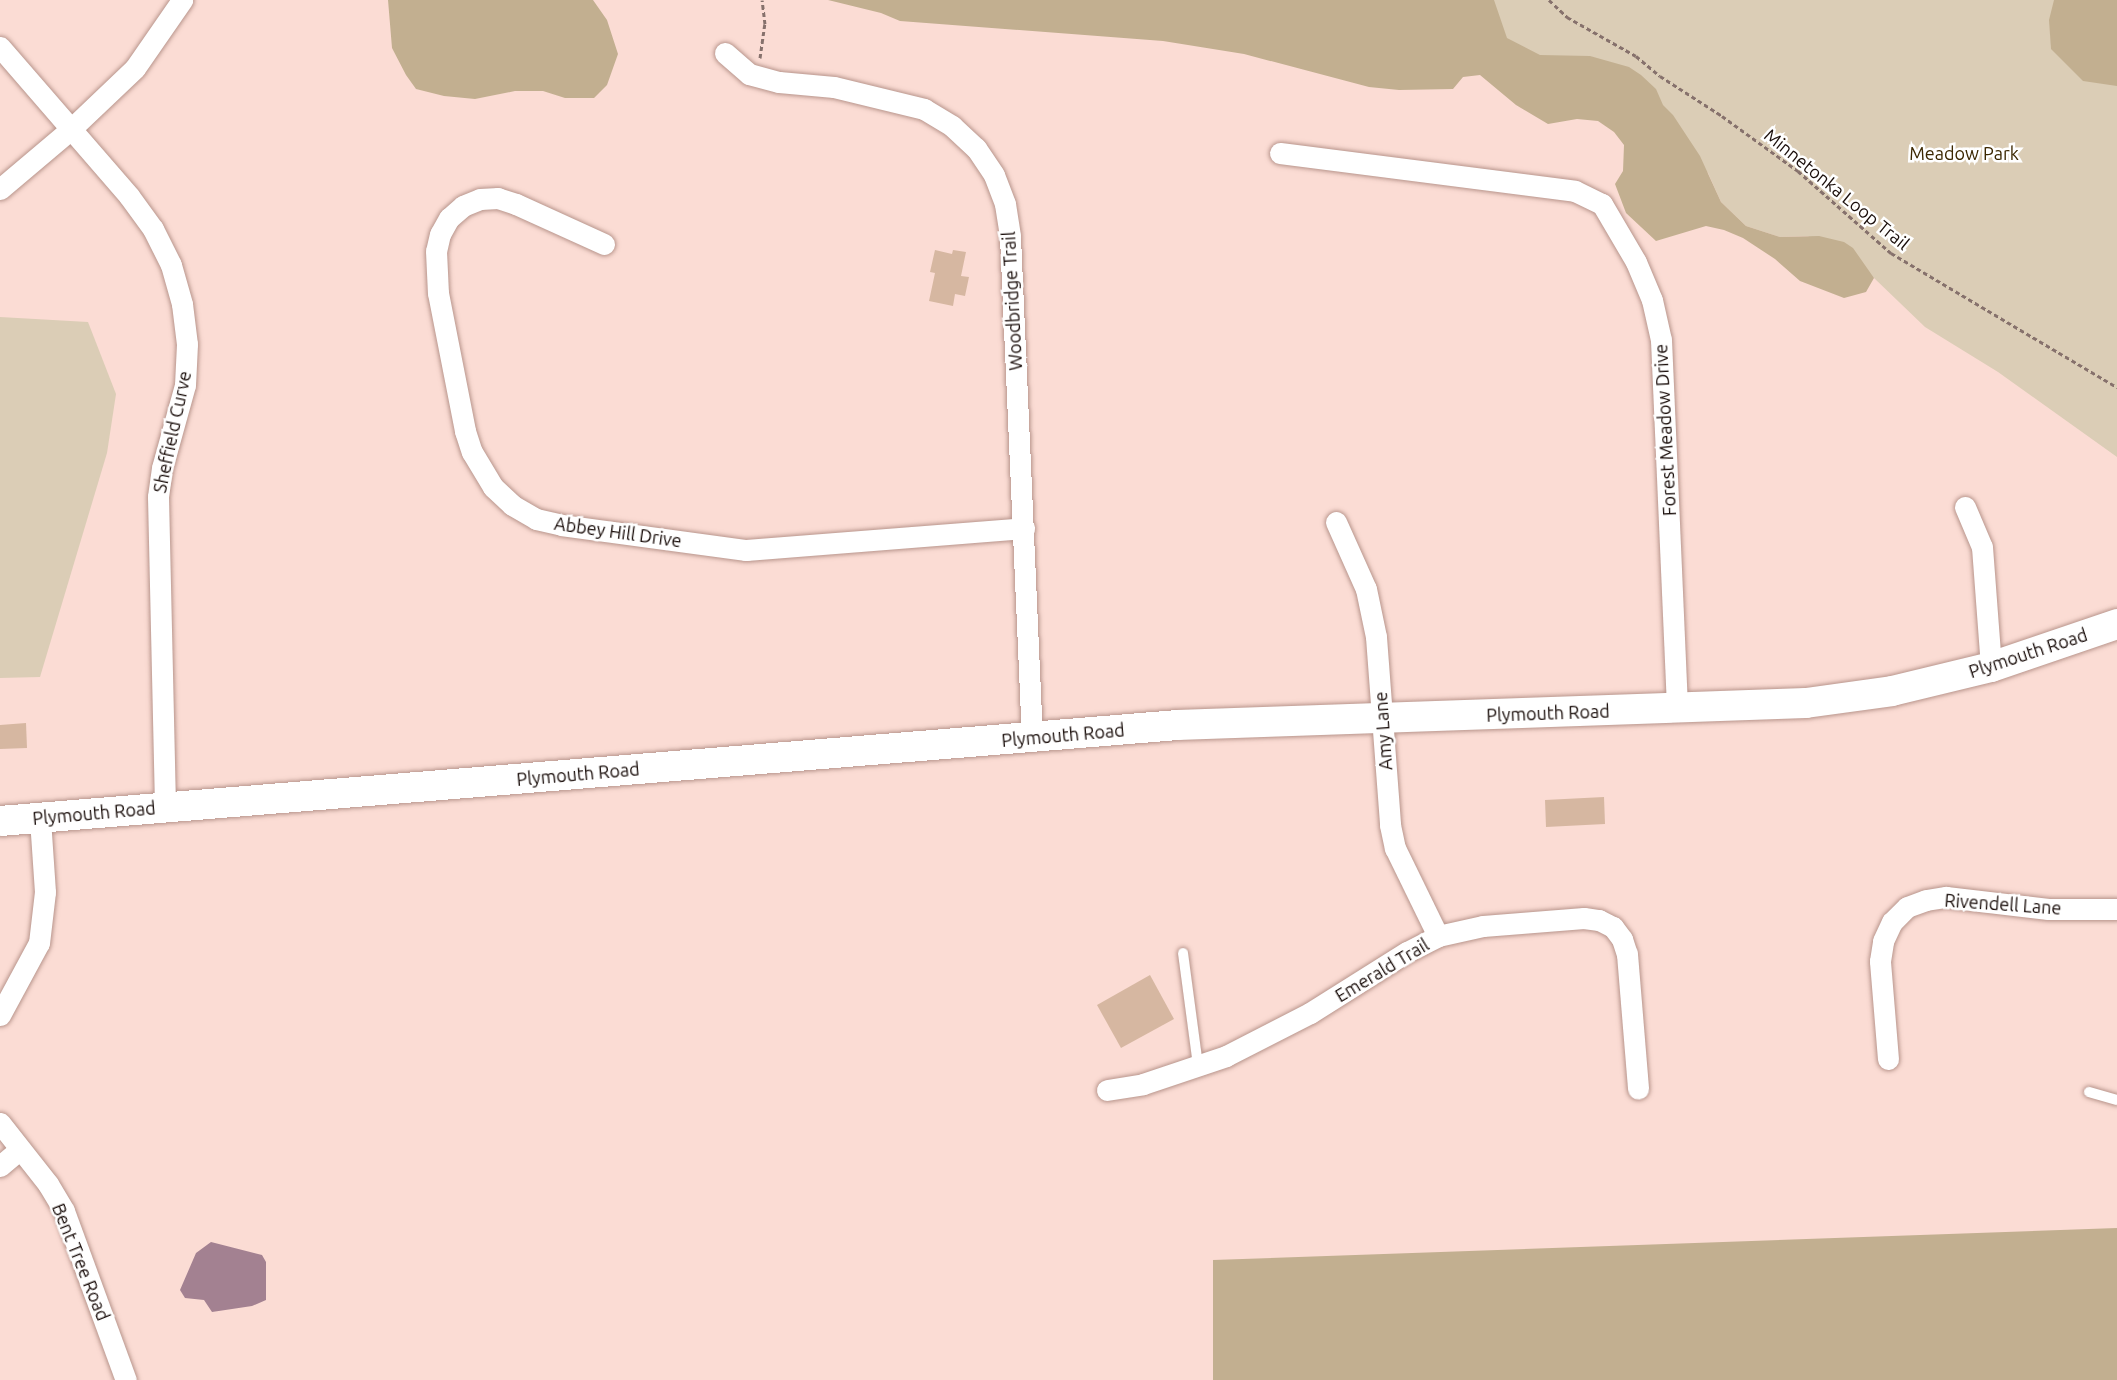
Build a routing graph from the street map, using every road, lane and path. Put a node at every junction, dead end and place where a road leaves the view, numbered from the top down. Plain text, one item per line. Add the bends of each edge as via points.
1 (182, 0) edge
2 (762, 0) edge
3 (1549, 0) edge
4 (0, 47) edge
5 (725, 53) dead end
6 (749, 74) junction
7 (71, 129) junction
8 (1280, 153) dead end
9 (0, 189) edge
10 (604, 244) dead end
11 (2117, 387) edge
12 (1965, 507) dead end
13 (1336, 522) dead end
14 (1024, 528) junction
15 (2117, 624) edge
16 (1991, 667) junction
17 (1677, 709) junction
18 (1383, 719) junction
19 (1032, 738) junction
20 (165, 806) junction
21 (40, 818) junction
22 (0, 821) edge
23 (2117, 909) edge
24 (1438, 936) junction
25 (1183, 953) dead end
26 (0, 1014) edge
27 (1888, 1059) dead end
28 (1198, 1065) junction
29 (1638, 1089) dead end
30 (1107, 1090) dead end
31 (2089, 1092) dead end
32 (2117, 1100) edge
33 (0, 1123) edge
34 (20, 1149) junction
35 (0, 1166) edge
36 (126, 1380) edge

1 - 7 street via 135,68
2 - 6 path via 764,39 760,59
3 - 11 path, Minnetonka Loop Trail via 1567,17 1636,56 1798,171 1891,253
4 - 7 street, Sheffield Curve
5 - 6 street, Woodbridge Trail
6 - 14 street, Woodbridge Trail via 779,82 834,87 924,109 952,126 976,148 994,175 1005,204 1010,237
7 - 9 street
7 - 20 street, Sheffield Curve via 153,229 171,265 182,304 187,344 185,385 158,497
8 - 17 street, Forest Meadow Drive via 1575,190 1602,204 1636,262 1652,300 1661,340
10 - 14 street, Abbey Hill Drive via 498,198 480,199 463,206 448,218 440,234 436,251 438,293 465,431 472,452 493,487 512,505 536,519 561,525 746,550
12 - 16 street via 1982,547
13 - 18 street, Amy Lane via 1366,589 1376,637
14 - 19 street, Woodbridge Trail
15 - 16 main road, Plymouth Road
16 - 17 main road, Plymouth Road via 1892,691 1806,703
17 - 18 main road, Plymouth Road
18 - 19 main road, Plymouth Road via 1178,725
18 - 24 street, Amy Lane via 1395,848
19 - 20 main road, Plymouth Road
20 - 21 main road, Plymouth Road
21 - 22 main road, Plymouth Road
21 - 26 street via 45,892 39,943
23 - 27 street, Rivendell Lane via 2048,909 1946,897 1907,907 1892,922 1882,941 1880,961
24 - 28 street, Emerald Trail via 1310,1013 1226,1056
24 - 29 street, Emerald Trail via 1484,926 1584,918 1613,927 1627,954
25 - 28 lane
28 - 30 street, Emerald Trail
31 - 32 lane
33 - 34 street, Bent Tree Road
34 - 35 street
34 - 36 street, Bent Tree Road via 64,1211

